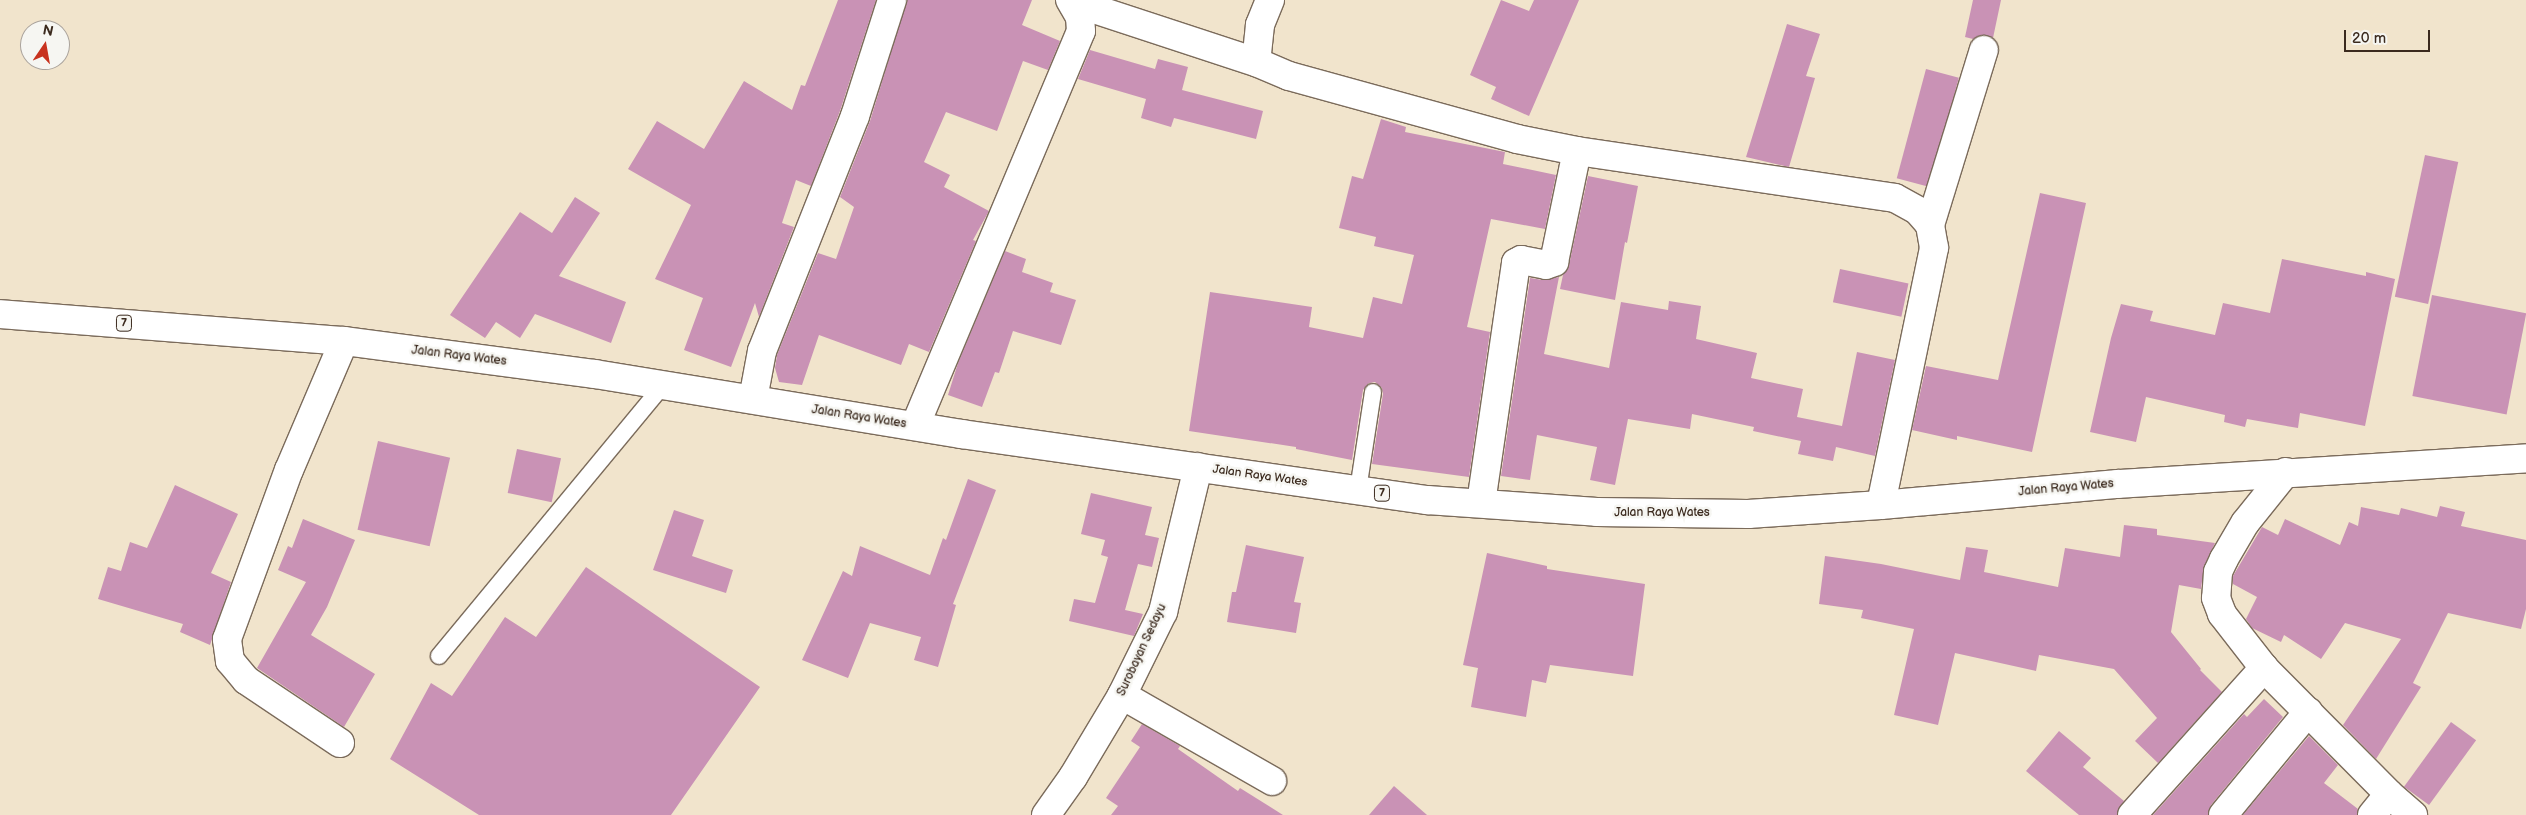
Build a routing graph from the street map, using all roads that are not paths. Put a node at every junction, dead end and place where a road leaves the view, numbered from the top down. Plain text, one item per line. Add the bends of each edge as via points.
1 (892, 0) edge
2 (1270, 0) edge
3 (1071, 1) edge
4 (1984, 50) dead end
5 (1256, 62) junction
6 (1577, 151) junction
7 (1930, 225) junction
8 (0, 314) edge
9 (344, 341) junction
10 (663, 385) junction
11 (1373, 392) dead end
12 (753, 399) junction
13 (915, 426) junction
14 (2526, 458) edge
15 (1198, 467) junction
16 (2286, 472) junction
17 (1358, 490) junction
18 (1481, 503) junction
19 (1881, 505) junction
20 (439, 656) dead end
21 (2264, 668) junction
22 (1122, 695) junction
23 (2308, 712) junction
24 (340, 743) dead end
25 (1272, 781) dead end
26 (2389, 794) junction
27 (1046, 815) edge
28 (2132, 815) edge
29 (2223, 815) edge
30 (2372, 815) edge
31 (2413, 815) edge

1 - 12 main road via 855,116 762,351
2 - 5 main road via 1260,25
3 - 5 main road
3 - 13 main road via 1080,17 1081,31
4 - 7 main road
5 - 6 main road via 1289,76 1517,139
6 - 7 main road via 1895,198 1918,211
6 - 18 main road via 1554,262 1546,265 1521,260 1516,263
7 - 19 main road via 1934,248
8 - 9 main road, Jalan Raya Wates / 7
9 - 10 main road, Jalan Raya Wates / 7
9 - 24 main road via 289,470 227,639 230,660 246,680
10 - 12 main road, Jalan Raya Wates / 7
10 - 20 lane
11 - 17 lane
12 - 13 main road, Jalan Raya Wates / 7
13 - 15 main road, Jalan Raya Wates / 7
14 - 16 main road, Jalan Raya Wates / 7
15 - 17 main road, Jalan Raya Wates / 7
15 - 22 main road, Surobayan Sedayu via 1163,612
16 - 19 main road, Jalan Raya Wates / 7
16 - 21 main road via 2246,523 2220,566 2216,585 2216,598 2222,614
17 - 18 main road, Jalan Raya Wates / 7 via 1427,500
18 - 19 main road, Jalan Raya Wates / 7 via 1597,512 1748,514
21 - 23 main road
21 - 28 main road
22 - 25 main road
22 - 27 main road, Surobayan Sedayu
23 - 26 main road
23 - 29 main road
26 - 30 main road
26 - 31 main road

